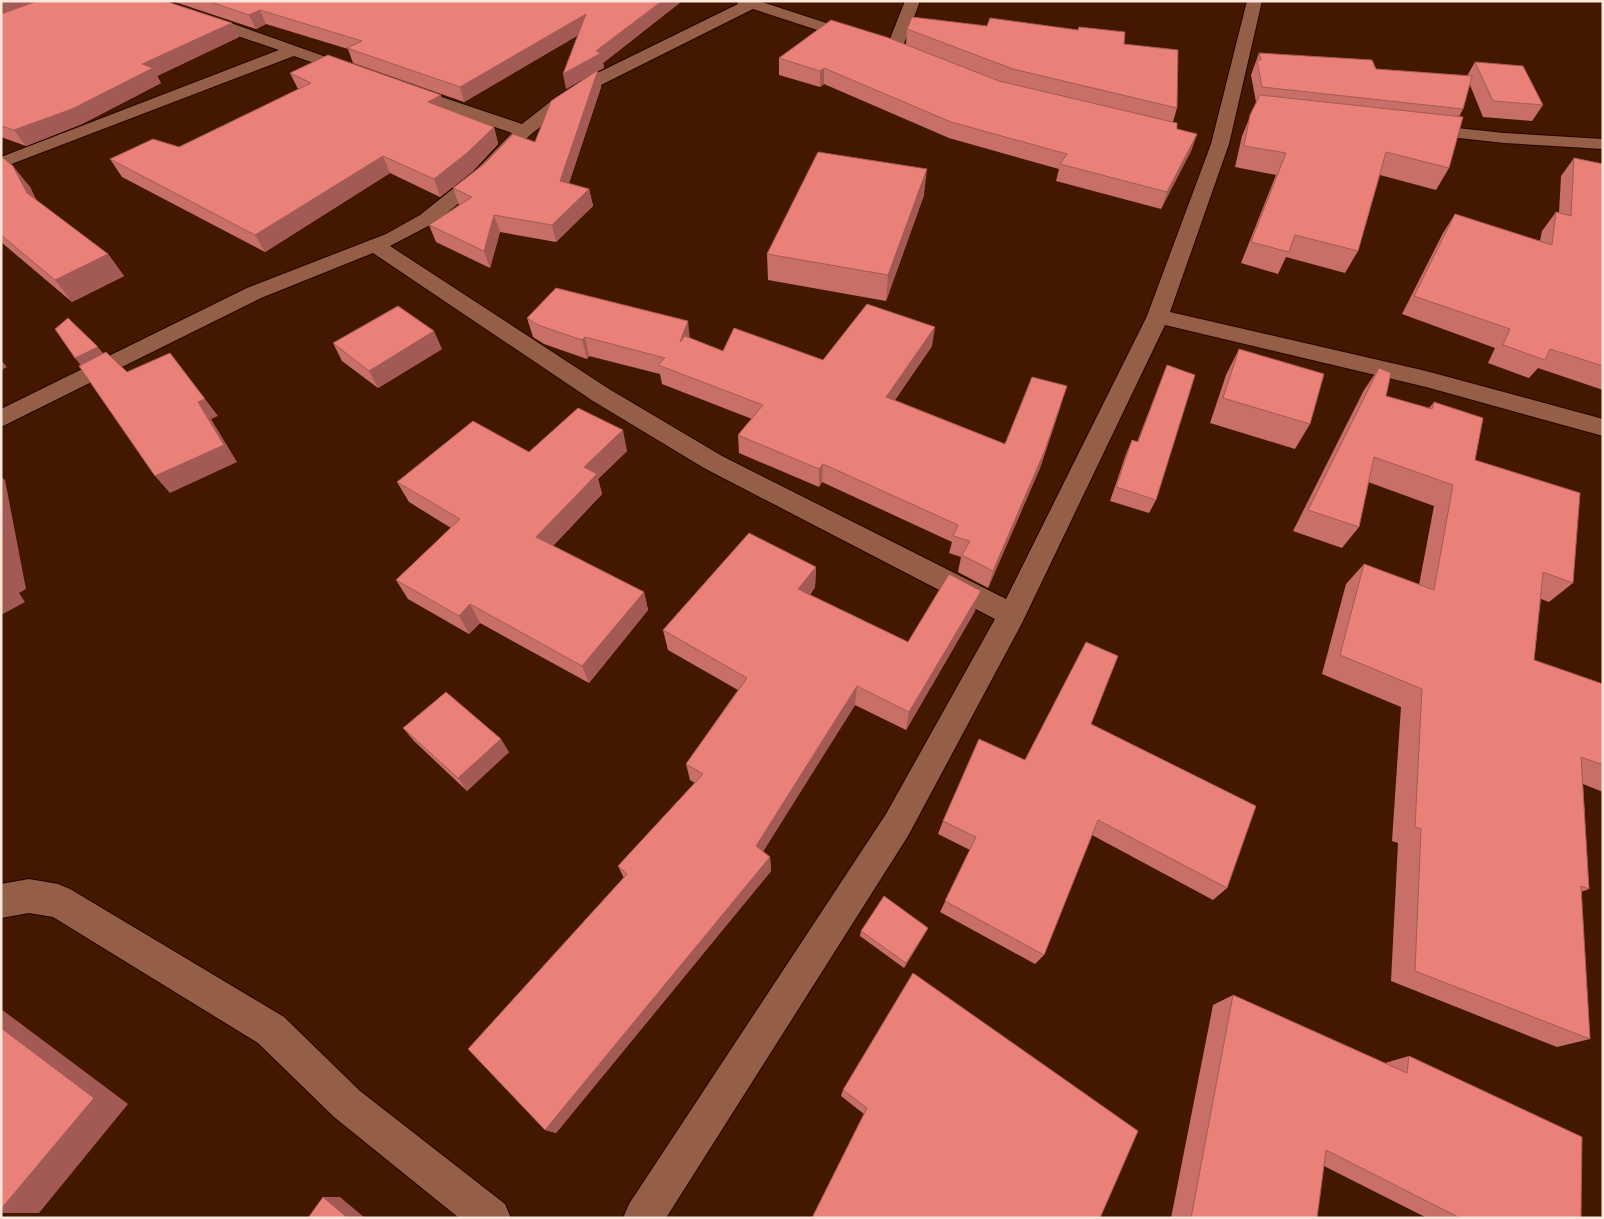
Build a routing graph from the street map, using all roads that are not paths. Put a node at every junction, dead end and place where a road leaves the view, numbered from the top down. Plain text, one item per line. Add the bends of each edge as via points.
1 (148, 1) edge
2 (913, 1) edge
3 (1254, 1) edge
4 (747, 3) edge
5 (294, 50) junction
6 (894, 50) junction
7 (912, 57) edge
8 (371, 78) edge
9 (398, 88) edge
10 (1408, 128) edge
11 (524, 131) junction
12 (1603, 144) edge
13 (1, 164) edge
14 (376, 246) junction
15 (1158, 316) junction
16 (1, 419) edge
17 (1603, 428) edge
18 (1012, 615) junction
19 (1, 901) edge
20 (491, 1218) edge
21 (643, 1218) edge

1 - 5 street
2 - 6 street
3 - 15 street via 1239,108 1210,142
4 - 6 street
4 - 11 street via 589,84
5 - 8 street
5 - 13 street
6 - 7 street
9 - 11 street
10 - 12 street
11 - 14 street via 481,176 427,219
14 - 16 street via 254,293
14 - 18 street via 602,395 713,462
15 - 17 street via 1426,379
15 - 18 street
18 - 21 street via 897,825
19 - 20 street via 30,896 58,901 271,1030 347,1104

